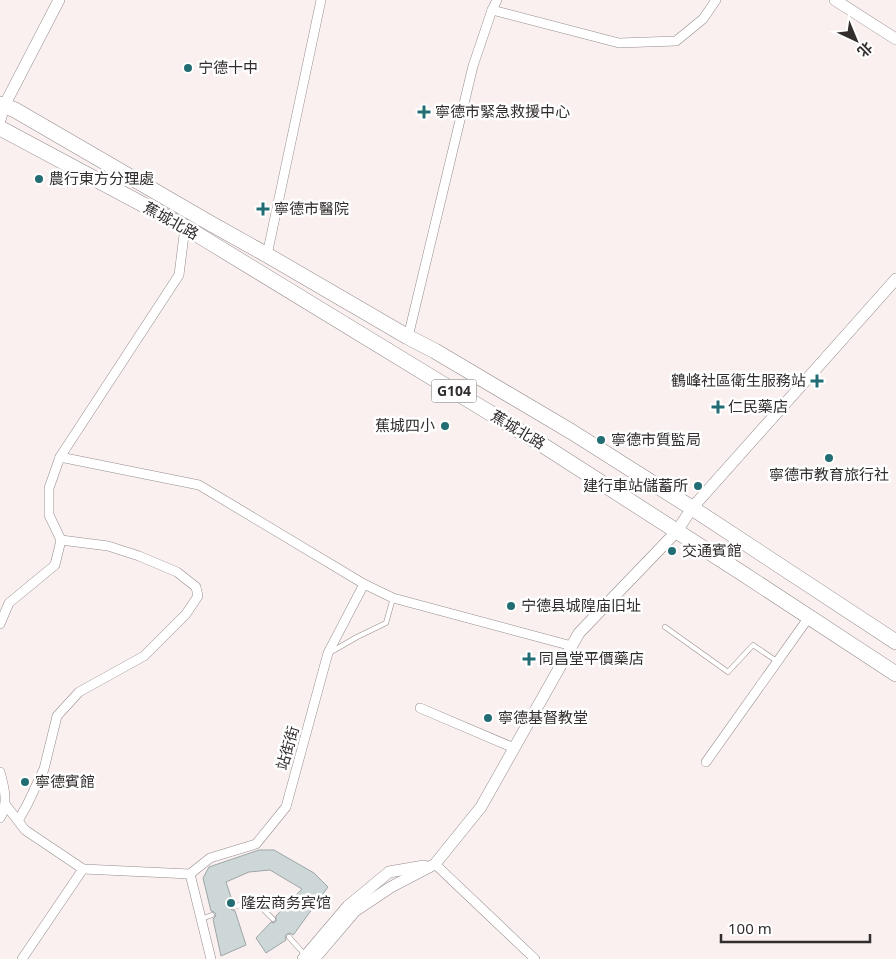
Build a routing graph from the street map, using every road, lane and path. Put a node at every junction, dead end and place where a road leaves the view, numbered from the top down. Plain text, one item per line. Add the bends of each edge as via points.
1 (59, 0) edge
2 (321, 0) edge
3 (497, 0) edge
4 (716, 0) edge
5 (835, 0) edge
6 (492, 10) junction
7 (896, 39) edge
8 (6, 107) edge
9 (0, 120) edge
10 (0, 128) edge
11 (185, 227) junction
12 (267, 255) junction
13 (896, 279) edge
14 (408, 337) junction
15 (60, 457) junction
16 (692, 508) junction
17 (677, 531) junction
18 (61, 540) junction
19 (364, 584) junction
20 (393, 598) junction
21 (809, 617) junction
22 (0, 624) edge
23 (665, 627) dead end
24 (896, 642) edge
25 (572, 646) junction
26 (328, 653) junction
27 (778, 662) junction
28 (896, 674) edge
29 (420, 708) dead end
30 (514, 748) junction
31 (706, 762) dead end
32 (0, 772) edge
33 (5, 804) junction
34 (0, 818) edge
35 (18, 821) junction
36 (435, 864) junction
37 (83, 869) junction
38 (190, 874) junction
39 (243, 904) dead end
40 (234, 907) dead end
41 (264, 910) dead end
42 (212, 915) dead end
43 (201, 919) junction
44 (273, 919) dead end
45 (289, 937) dead end
46 (308, 958) edge
47 (22, 959) edge
48 (212, 959) edge
49 (535, 959) edge

1 - 8 street
2 - 12 street
3 - 6 street
4 - 6 street via 703,19 676,42 619,43
5 - 7 street
6 - 14 street via 473,66
8 - 9 street
8 - 12 highway, 蕉城北路 / G104
10 - 11 highway, 蕉城北路 / G104
11 - 15 street via 179,275
11 - 17 highway, 蕉城北路 / G104 via 541,444
12 - 14 highway, 蕉城北路 / G104
13 - 16 street
14 - 16 highway, 蕉城北路 / G104 via 572,432
15 - 18 street via 49,488 49,515
15 - 19 street via 198,485
16 - 17 street
16 - 24 highway, 蕉城北路 / G104
17 - 21 highway, 蕉城北路 / G104
17 - 25 street via 579,633
18 - 22 street via 55,565 9,603
18 - 35 street via 108,546 139,556 177,572 196,587 198,596 186,614 144,656 79,692 57,716 44,769
19 - 20 street
19 - 26 street, 站街街
20 - 25 street
20 - 26 lane via 386,623
21 - 27 street
21 - 28 highway, 蕉城北路 / G104
23 - 27 lane via 728,672 753,644
25 - 30 street
26 - 38 street, 站街街 via 286,807 256,844 210,858
27 - 31 street
29 - 30 street
30 - 36 street via 481,807
32 - 33 street
33 - 34 street
33 - 35 street
35 - 37 street via 25,830
36 - 46 street via 355,910
36 - 49 street
37 - 38 street
37 - 47 street
38 - 43 street
39 - 40 lane
41 - 44 lane
42 - 43 lane
43 - 48 street
45 - 46 lane

